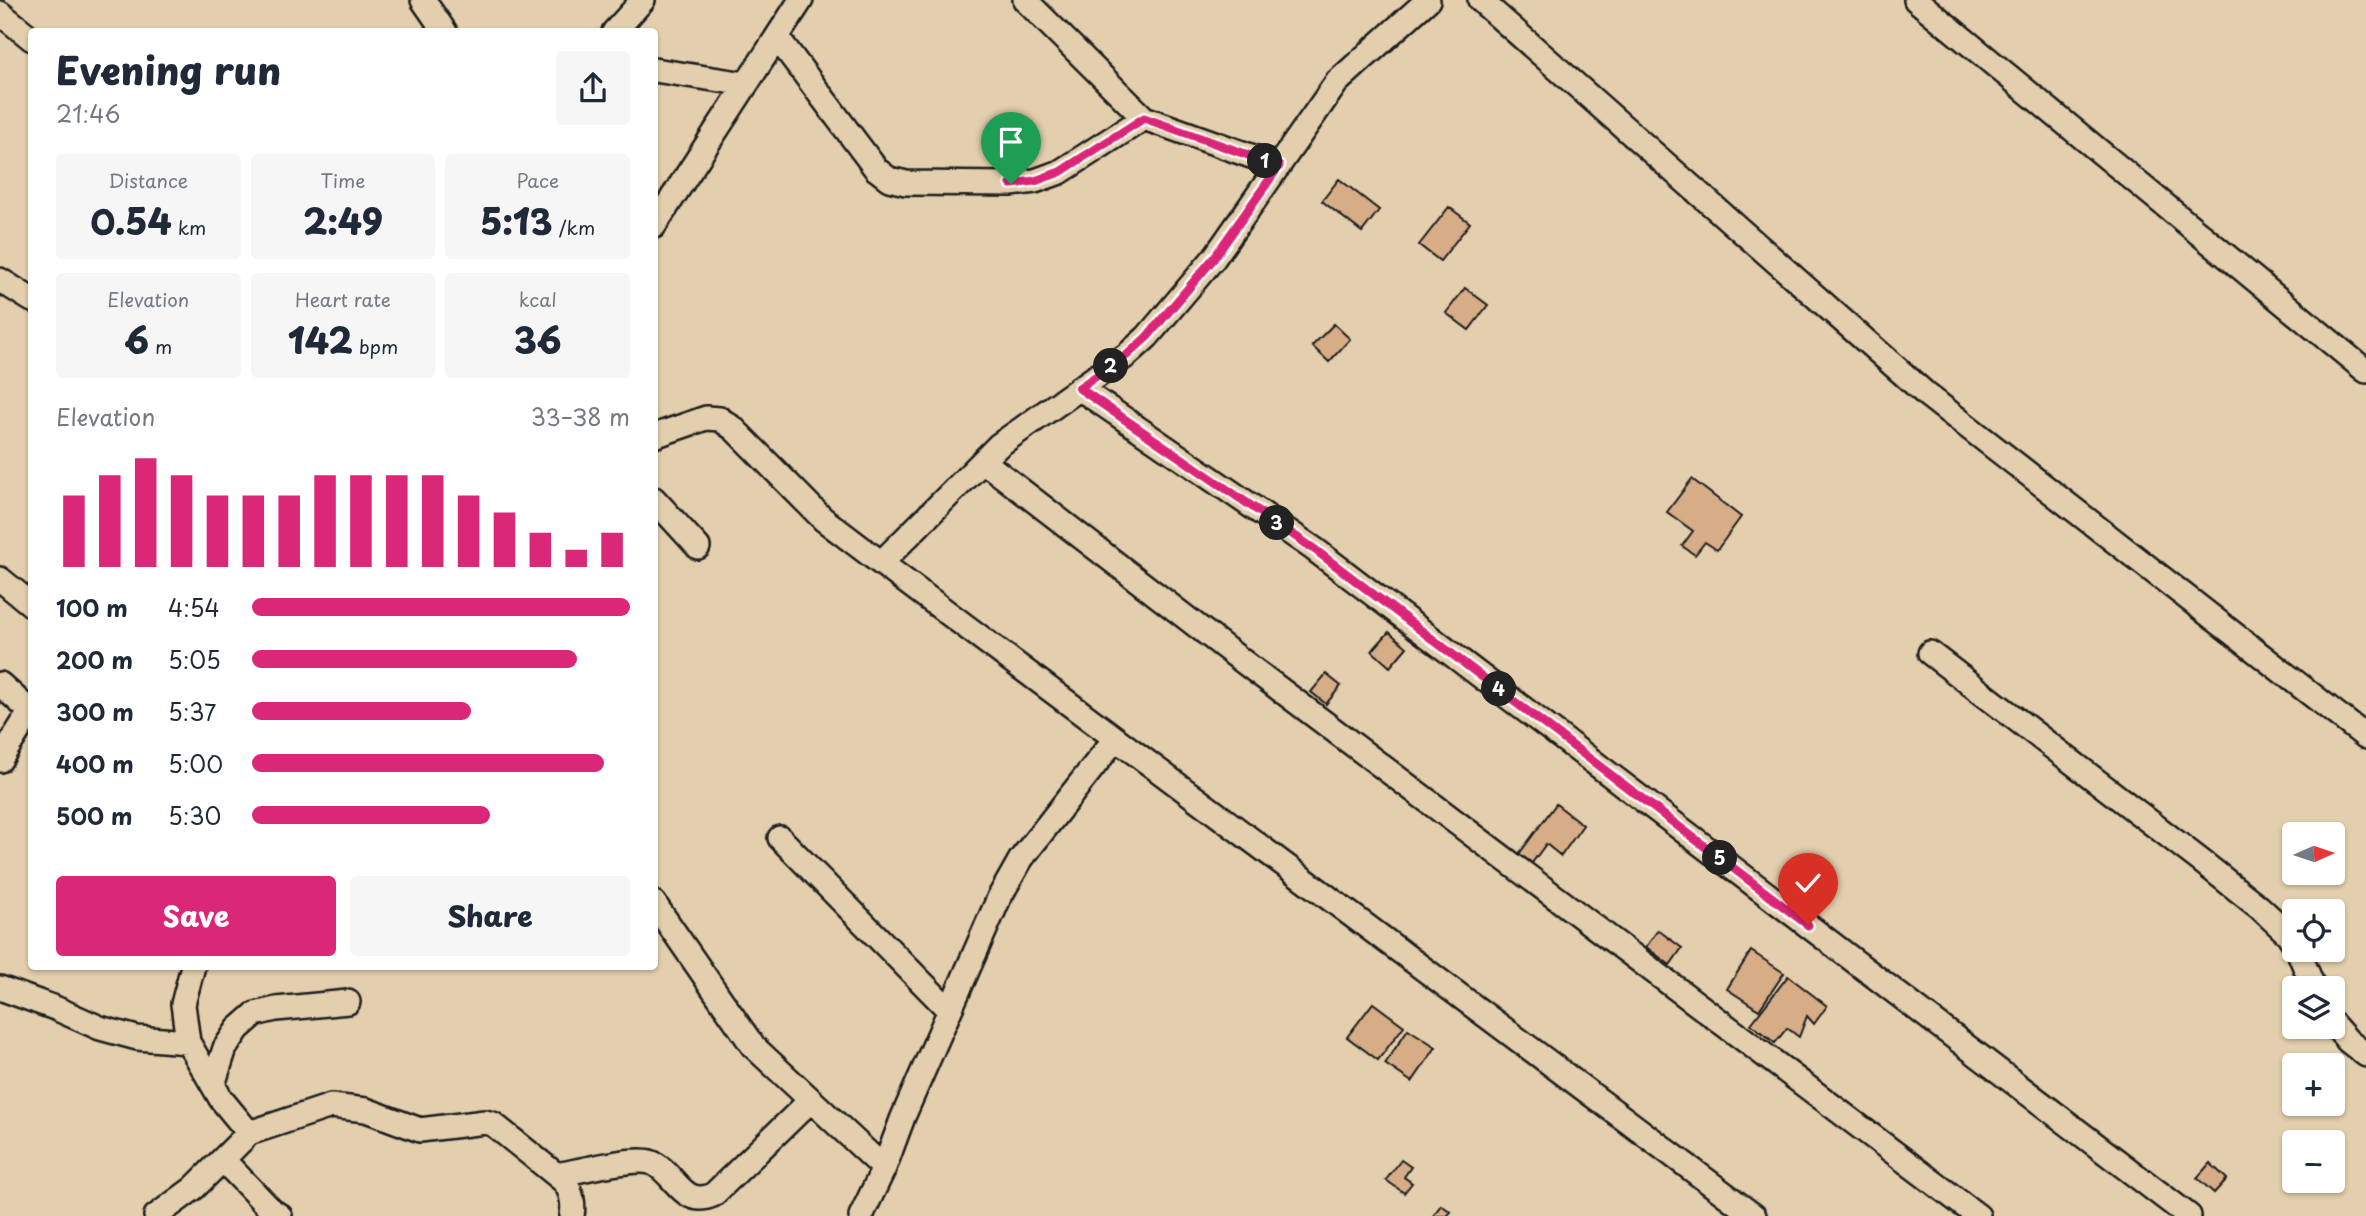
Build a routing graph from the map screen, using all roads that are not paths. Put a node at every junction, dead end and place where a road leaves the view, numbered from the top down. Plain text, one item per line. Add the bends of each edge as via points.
1 (423, 0) edge
2 (643, 0) edge
3 (801, 0) edge
4 (1025, 0) edge
5 (1428, 0) edge
6 (1480, 0) edge
7 (1916, 0) edge
8 (3, 19) edge
9 (442, 28) edge
10 (618, 28) edge
11 (28, 36) edge
12 (777, 37) junction
13 (658, 71) edge
14 (746, 84) junction
15 (1144, 118) junction
16 (1279, 166) junction
17 (658, 220) edge
18 (0, 280) edge
19 (28, 298) edge
20 (2366, 371) edge
21 (1079, 388) junction
22 (658, 435) edge
23 (983, 461) junction
24 (658, 503) edge
25 (698, 547) dead end
26 (881, 562) junction
27 (0, 579) edge
28 (28, 602) edge
29 (1930, 653) dead end
30 (0, 684) edge
31 (28, 707) edge
32 (28, 715) edge
33 (2366, 737) edge
34 (1115, 739) junction
35 (0, 760) edge
36 (780, 838) dead end
37 (658, 909) edge
38 (2282, 928) edge
39 (191, 970) edge
40 (0, 988) edge
41 (348, 1002) dead end
42 (949, 1010) junction
43 (2345, 1038) edge
44 (188, 1042) junction
45 (2366, 1055) edge
46 (213, 1085) junction
47 (811, 1100) junction
48 (249, 1133) junction
49 (223, 1160) junction
50 (884, 1168) junction
51 (557, 1174) junction
52 (156, 1216) edge
53 (280, 1216) edge
54 (572, 1216) edge
55 (861, 1216) edge
56 (1754, 1216) edge
57 (1978, 1216) edge
58 (2189, 1216) edge

1 - 9 street
2 - 10 street
3 - 12 street
4 - 15 street
5 - 16 street via 1337,82
6 - 33 street via 1927,395
7 - 20 street
8 - 11 street
12 - 14 street
12 - 15 street via 889,180 1035,181 1060,172
13 - 14 street
14 - 17 street
15 - 16 street
16 - 21 street via 1214,258 1147,337
18 - 19 street
21 - 23 street via 999,444
21 - 58 street via 1314,549
22 - 26 street via 706,418 720,419 823,519
23 - 26 street
23 - 57 street
24 - 25 street
26 - 34 street
27 - 28 street
29 - 38 street via 2201,860
30 - 31 street
32 - 35 street
34 - 42 street via 1021,859
34 - 56 street
36 - 42 street
37 - 47 street via 753,1046
39 - 44 street via 183,1004
40 - 44 street via 100,1028 137,1038
41 - 46 street via 255,1014 225,1048
42 - 50 street
43 - 45 street
44 - 46 street
46 - 48 street
47 - 50 street
47 - 51 street via 713,1195 703,1199 693,1199 652,1163 637,1161
48 - 49 street
48 - 51 street via 331,1107 366,1110 420,1130 485,1122 502,1129
49 - 52 street
49 - 53 street
50 - 55 street
51 - 54 street via 571,1192

